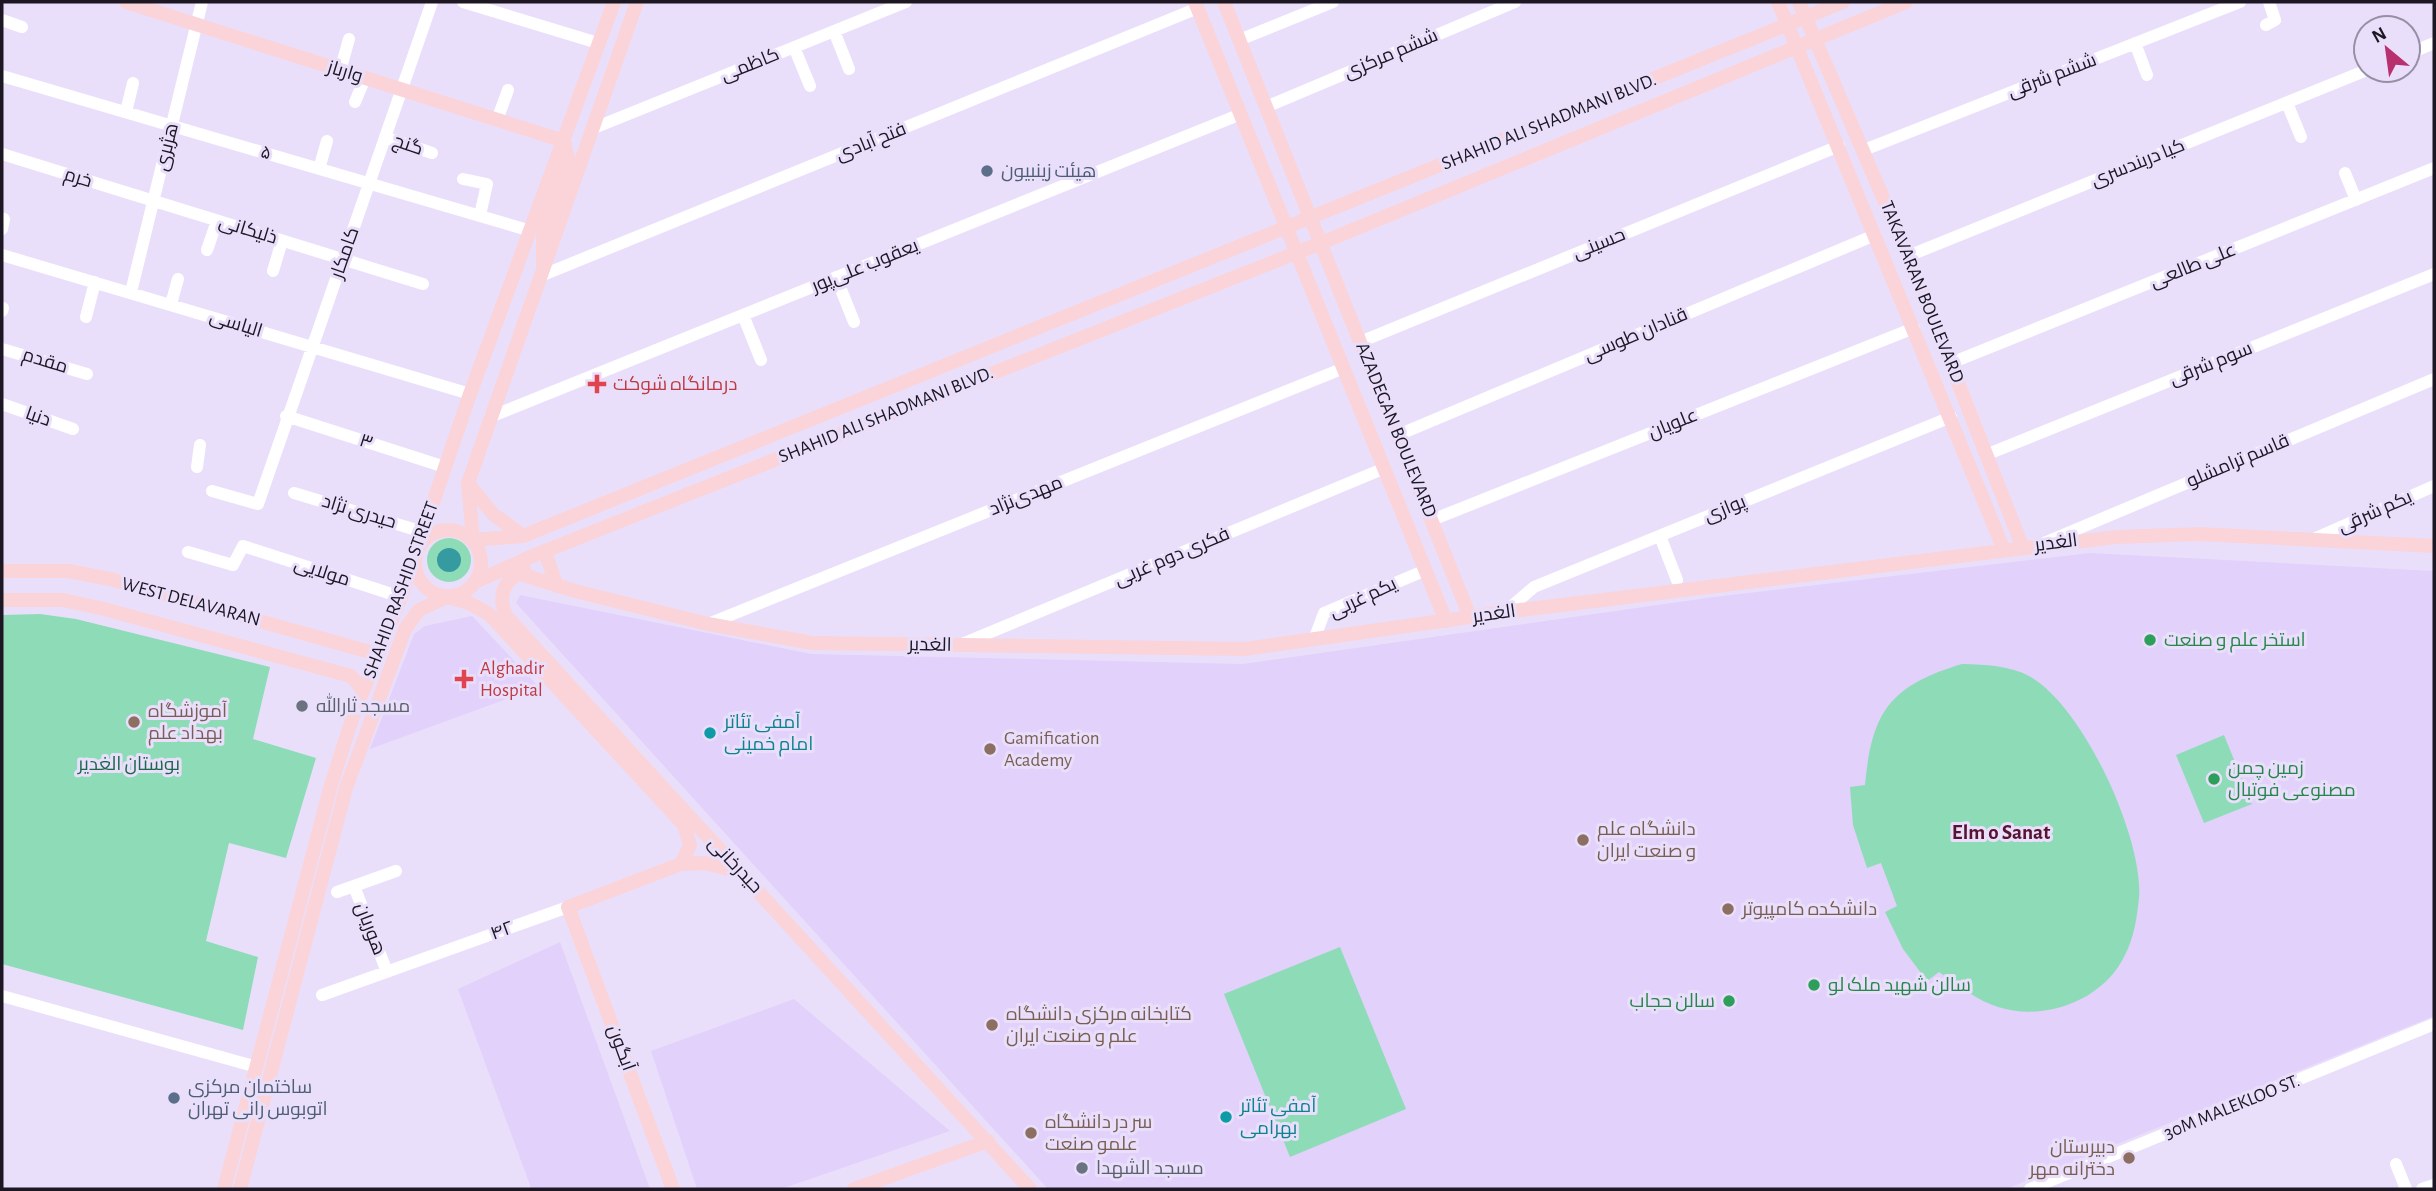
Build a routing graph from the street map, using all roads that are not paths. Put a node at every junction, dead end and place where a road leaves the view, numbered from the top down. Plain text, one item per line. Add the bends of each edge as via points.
1 (126, 2) edge
2 (202, 2) edge
3 (432, 2) edge
4 (614, 2) edge
5 (637, 2) edge
6 (906, 2) edge
7 (1224, 2) edge
8 (1333, 2) edge
9 (1515, 2) edge
10 (1777, 2) edge
11 (1799, 2) edge
12 (1843, 2) edge
13 (1906, 2) edge
14 (2240, 2) edge
15 (2269, 2) edge
16 (468, 3) edge
17 (1197, 5) edge
18 (1805, 17) junction
19 (2, 20) edge
20 (197, 25) junction
21 (1787, 25) junction
22 (2266, 25) dead end
23 (22, 27) dead end
24 (834, 31) junction
25 (1814, 38) junction
26 (349, 39) dead end
27 (1239, 40) junction
28 (598, 43) junction
29 (2135, 43) junction
30 (1794, 46) junction
31 (794, 47) junction
32 (849, 69) dead end
33 (340, 71) junction
34 (2147, 75) dead end
35 (2, 76) edge
36 (2352, 76) edge
37 (365, 78) junction
38 (133, 83) dead end
39 (810, 86) dead end
40 (401, 90) junction
41 (508, 90) dead end
42 (355, 102) dead end
43 (2287, 103) junction
44 (576, 106) junction
45 (1266, 107) junction
46 (126, 113) junction
47 (599, 113) junction
48 (1241, 114) junction
49 (497, 120) junction
50 (172, 126) junction
51 (594, 128) junction
52 (385, 137) junction
53 (2301, 137) dead end
54 (327, 141) dead end
55 (564, 141) junction
56 (1839, 146) junction
57 (1864, 150) junction
58 (432, 153) dead end
59 (2, 154) edge
60 (2434, 168) edge
61 (319, 169) junction
62 (2345, 173) dead end
63 (463, 179) dead end
64 (369, 183) junction
65 (2356, 200) junction
66 (154, 201) junction
67 (480, 215) junction
68 (1311, 219) junction
69 (216, 221) junction
70 (1288, 228) junction
71 (531, 231) junction
72 (1875, 235) junction
73 (282, 241) junction
74 (1321, 243) junction
75 (207, 250) dead end
76 (1297, 252) junction
77 (2, 255) edge
78 (1908, 256) junction
79 (342, 260) junction
80 (273, 271) dead end
81 (2434, 274) edge
82 (543, 275) junction
83 (836, 277) junction
84 (178, 279) dead end
85 (95, 282) junction
86 (423, 285) dead end
87 (131, 292) junction
88 (171, 304) junction
89 (743, 315) junction
90 (86, 317) dead end
91 (855, 322) dead end
92 (1914, 328) junction
93 (1360, 342) junction
94 (312, 347) junction
95 (2, 349) edge
96 (761, 360) dead end
97 (1951, 363) junction
98 (1344, 368) junction
99 (87, 374) dead end
100 (2434, 379) edge
101 (470, 394) junction
102 (2, 404) edge
103 (286, 416) junction
104 (490, 417) junction
105 (1951, 417) junction
106 (73, 429) dead end
107 (1398, 435) junction
108 (200, 445) dead end
109 (1988, 454) junction
110 (197, 467) dead end
111 (445, 467) junction
112 (1385, 468) junction
113 (468, 483) junction
114 (2434, 486) edge
115 (212, 491) dead end
116 (294, 493) dead end
117 (1432, 520) junction
118 (423, 531) junction
119 (1660, 536) junction
120 (518, 537) junction
121 (2316, 538) junction
122 (473, 540) junction
123 (2042, 544) junction
124 (558, 545) junction
125 (2434, 546) edge
126 (2015, 548) junction
127 (188, 552) dead end
128 (416, 553) junction
129 (546, 555) junction
130 (519, 567) junction
131 (1426, 570) junction
132 (2, 571) edge
133 (1677, 580) dead end
134 (477, 581) junction
135 (557, 586) junction
136 (401, 597) junction
137 (447, 597) junction
138 (2, 600) edge
139 (1505, 612) junction
140 (1470, 617) junction
141 (1446, 621) junction
142 (708, 624) junction
143 (1314, 640) junction
144 (959, 645) junction
145 (377, 654) junction
146 (363, 690) junction
147 (681, 864) junction
148 (396, 871) dead end
149 (742, 873) junction
150 (354, 886) junction
151 (337, 892) dead end
152 (568, 907) junction
153 (387, 972) junction
154 (322, 995) dead end
155 (2, 996) edge
156 (2434, 1024) edge
157 (257, 1067) junction
158 (988, 1141) junction
159 (2396, 1164) dead end
160 (2434, 1185) edge
161 (2047, 1186) edge
162 (224, 1189) edge
163 (240, 1189) edge
164 (673, 1189) edge
165 (854, 1189) edge
166 (1030, 1189) edge
167 (2030, 1189) edge
168 (2406, 1189) edge
169 (2422, 1189) edge

1 - 20 main road, وارباز
2 - 20 street, هژبری
3 - 40 street, کامکار
4 - 28 main road, SHAHID RASHID STREET
5 - 47 main road, SHAHID RASHID STREET
6 - 24 street, کاظمی
7 - 27 main road
8 - 27 street
9 - 45 street, ششم مرکزی
10 - 21 main road
11 - 18 main road
12 - 18 main road
13 - 25 main road
14 - 29 street, ششم شرقی
15 - 22 street via 2275,20
16 - 28 street
17 - 48 main road
17 - 82 street, فتح آبادی
18 - 21 main road, SHAHID ALI SHADMANI BLVD.
18 - 25 main road, TAKAVARAN BOULEVARD
19 - 23 street
20 - 33 main road, وارباز
20 - 50 street, هژبری
21 - 30 main road, TAKAVARAN BOULEVARD
21 - 68 main road, SHAHID ALI SHADMANI BLVD.
24 - 31 street, کاظمی
24 - 32 street
25 - 30 main road, SHAHID ALI SHADMANI BLVD.
25 - 57 main road, TAKAVARAN BOULEVARD
26 - 33 street
27 - 45 main road
28 - 44 main road, SHAHID RASHID STREET
29 - 34 street
29 - 57 street, ششم شرقی
30 - 56 main road, TAKAVARAN BOULEVARD
30 - 74 main road, SHAHID ALI SHADMANI BLVD.
31 - 39 street
31 - 51 street, کاظمی
33 - 37 main road, وارباز
35 - 46 street, ۵
36 - 43 street, کیا دربندسری
37 - 40 main road, وارباز
37 - 42 street
38 - 46 street
40 - 49 main road, وارباز
40 - 52 street, کامکار
41 - 49 street
43 - 53 street
43 - 78 street, کیا دربندسری
44 - 47 main road via 586,114
44 - 55 main road, SHAHID RASHID STREET
45 - 68 main road
46 - 50 street, ۵
47 - 51 main road, SHAHID RASHID STREET
48 - 70 main road
48 - 83 street, یعقوب علی‌پور
49 - 55 main road, وارباز
50 - 61 street, ۵
50 - 66 street, هژبری
51 - 82 main road, SHAHID RASHID STREET
52 - 58 street, گنج
52 - 64 street, کامکار
54 - 61 street
55 - 71 main road, SHAHID RASHID STREET
55 - 82 main road via 569,163 543,235
56 - 72 main road, TAKAVARAN BOULEVARD
56 - 93 street, حسینی
57 - 78 main road, TAKAVARAN BOULEVARD
59 - 66 street, خرم
60 - 65 street, علی طالعی
61 - 64 street, ۵
62 - 65 street
63 - 67 street via 487,184
64 - 67 street, ۵
64 - 79 street, کامکار
65 - 97 street, علی طالعی
66 - 69 street, ذلیکانی
66 - 87 street, هژبری
67 - 71 street, ۵
68 - 70 main road, SHAHID ALI SHADMANI BLVD.
68 - 74 main road, AZADEGAN BOULEVARD
69 - 73 street, ذلیکانی
69 - 75 street
70 - 76 main road, AZADEGAN BOULEVARD
70 - 120 main road, SHAHID ALI SHADMANI BLVD.
71 - 101 main road, SHAHID RASHID STREET
72 - 92 main road, TAKAVARAN BOULEVARD
72 - 107 street, قنادان طوسی
73 - 79 street, ذلیکانی
73 - 80 street
74 - 76 main road, SHAHID ALI SHADMANI BLVD.
74 - 93 main road, AZADEGAN BOULEVARD
76 - 98 main road, AZADEGAN BOULEVARD
76 - 124 main road, SHAHID ALI SHADMANI BLVD.
77 - 85 street, الیاسی
78 - 97 main road, TAKAVARAN BOULEVARD
79 - 86 street, ذلیکانی
79 - 94 street, کامکار
81 - 109 street, سوم شرقی
82 - 104 main road, SHAHID RASHID STREET
83 - 89 street, یعقوب علی‌پور
83 - 91 street
84 - 88 street
85 - 87 street, الیاسی
85 - 90 street
87 - 88 street, الیاسی
88 - 94 street, الیاسی
89 - 96 street
89 - 104 street, یعقوب علی‌پور
92 - 105 main road, TAKAVARAN BOULEVARD
92 - 117 street, علویان
93 - 107 main road, AZADEGAN BOULEVARD
94 - 101 street, الیاسی
94 - 103 street, کامکار
95 - 99 street, مقدم
97 - 109 main road, TAKAVARAN BOULEVARD
98 - 112 main road, AZADEGAN BOULEVARD
98 - 142 street, مهدی‌نژاد
100 - 123 street, قاسم ترامشلو
101 - 111 main road, SHAHID RASHID STREET
102 - 106 street, دنیا
103 - 111 street, ۳
103 - 115 street, کامکار via 258,504
104 - 113 main road, SHAHID RASHID STREET
105 - 119 street, پوازی
105 - 126 main road, TAKAVARAN BOULEVARD
107 - 117 main road, AZADEGAN BOULEVARD
108 - 110 street
109 - 126 main road, TAKAVARAN BOULEVARD
111 - 118 main road, SHAHID RASHID STREET
112 - 131 main road, AZADEGAN BOULEVARD
112 - 144 street, فکری دوم غربی
113 - 120 main road
113 - 122 main road, SHAHID RASHID STREET
114 - 121 street, یکم شرقی
116 - 118 street, حیدری نژاد
117 - 140 main road, AZADEGAN BOULEVARD
118 - 128 main road, SHAHID RASHID STREET
119 - 133 street
119 - 139 street, پوازی via 1534,587
120 - 122 main road, SHAHID ALI SHADMANI BLVD.
120 - 130 main road via 512,551
121 - 123 main road, الغدیر via 2200,534
121 - 125 main road, الغدیر
122 - 128 main road via 458,531 441,530 425,538
122 - 134 main road via 482,564
123 - 126 main road, الغدیر
124 - 129 main road
124 - 130 main road, SHAHID ALI SHADMANI BLVD.
126 - 139 main road, الغدیر
127 - 136 street, مولایی via 233,565 243,547
128 - 136 main road, SHAHID RASHID STREET
128 - 137 main road via 421,583
129 - 130 main road
129 - 135 main road
130 - 134 main road, SHAHID ALI SHADMANI BLVD.
130 - 135 main road, الغدیر
130 - 149 main road, حیدرخانی via 502,590 500,601 506,616
131 - 141 main road, AZADEGAN BOULEVARD
131 - 143 street, یکم غربی via 1324,613
132 - 145 main road, WEST DELAVARAN via 68,571 110,579
134 - 137 main road via 469,590
135 - 142 main road, الغدیر
136 - 145 main road, SHAHID RASHID STREET
137 - 147 main road, حیدرخانی via 489,614 684,825 690,845
137 - 163 main road, SHAHID RASHID STREET via 411,618 371,715 346,788
138 - 146 main road, WEST DELAVARAN via 63,600 104,609 351,676
139 - 140 main road, الغدیر
140 - 141 main road, الغدیر
141 - 143 main road, الغدیر
142 - 144 main road, الغدیر via 812,643
143 - 144 main road, الغدیر via 1245,649
145 - 146 main road, SHAHID RASHID STREET
146 - 157 main road, SHAHID RASHID STREET via 331,785
147 - 149 main road via 705,863
147 - 152 main road, ۴۲
148 - 150 street, هوریان
149 - 158 main road, حیدرخانی
150 - 151 street, هوریان
150 - 153 street, هوریان
152 - 153 street, ۴۲
152 - 164 main road, آبگون
153 - 154 street, ۴۲
155 - 157 street
156 - 161 street, 30M MALEKLOO ST.
157 - 162 main road, SHAHID RASHID STREET
158 - 165 main road
158 - 166 main road, حیدرخانی
159 - 168 street
160 - 169 street
161 - 167 street, 30M MALEKLOO ST.

